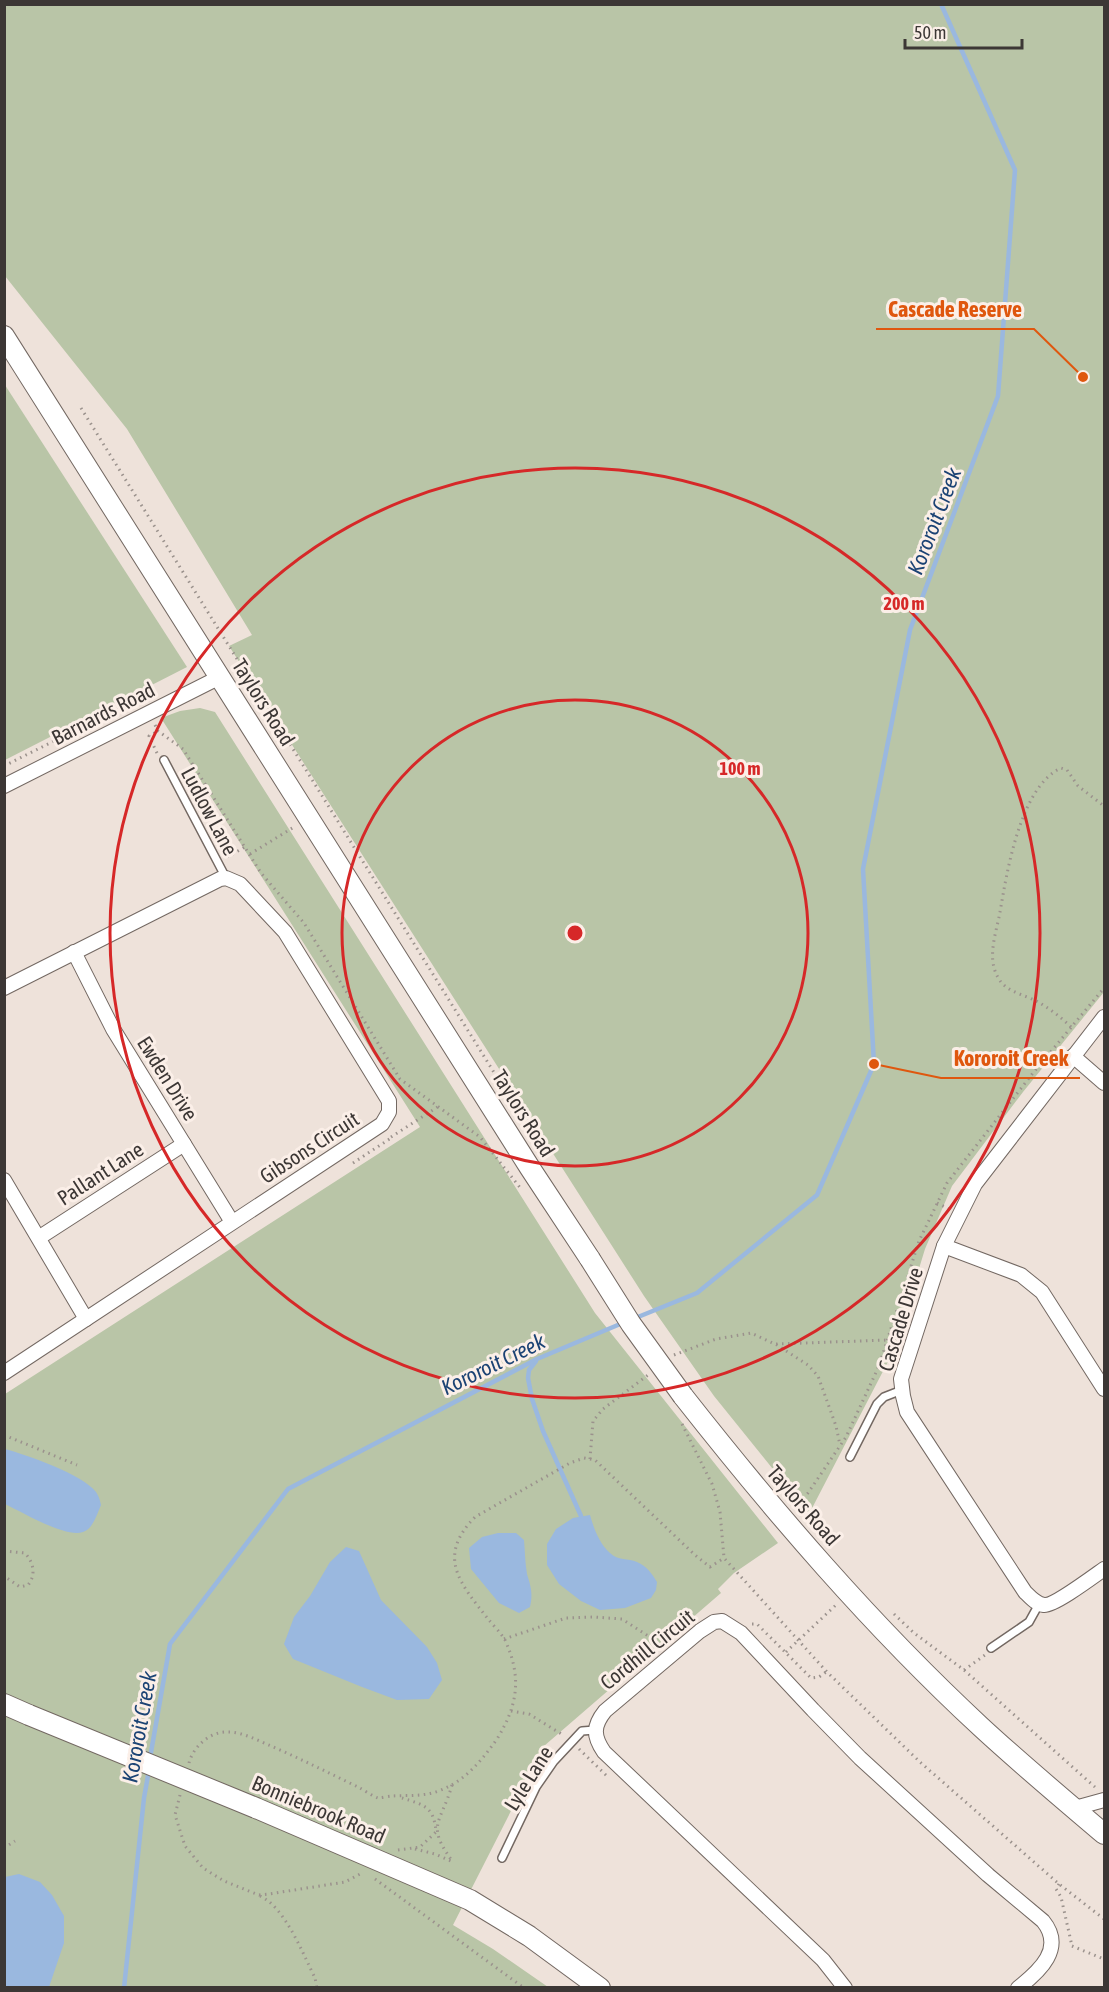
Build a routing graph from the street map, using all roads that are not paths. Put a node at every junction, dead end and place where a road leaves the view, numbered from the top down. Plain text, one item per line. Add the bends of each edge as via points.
1 (4, 336) edge
2 (220, 677) junction
3 (164, 760) road end
4 (4, 786) edge
5 (226, 878) junction
6 (74, 952) junction
7 (4, 988) edge
8 (1104, 1017) edge
9 (1073, 1056) junction
10 (1104, 1083) edge
11 (184, 1144) junction
12 (4, 1180) edge
13 (232, 1222) junction
14 (40, 1238) junction
15 (944, 1246) junction
16 (86, 1319) junction
17 (4, 1373) edge
18 (1104, 1389) edge
19 (902, 1390) junction
20 (850, 1457) dead end
21 (1104, 1569) edge
22 (1039, 1604) junction
23 (991, 1648) road end
24 (4, 1704) edge
25 (595, 1730) junction
26 (1101, 1795) edge
27 (1075, 1809) junction
28 (1104, 1834) edge
29 (502, 1858) dead end
30 (600, 1988) edge
31 (845, 1988) edge
32 (1018, 1988) edge

1 - 2 street, Taylors Road
2 - 4 street, Barnards Road
2 - 27 street, Taylors Road, bridge via 680,1405 904,1651 981,1727
3 - 5 lane, Ludlow Lane
5 - 6 street
5 - 13 street, Gibsons Circuit via 240,884 285,932 389,1101 389,1112 382,1124
6 - 7 street
6 - 11 street, Ewden Drive via 113,1029
8 - 9 street, Cascade Drive
9 - 10 street
9 - 15 street, Cascade Drive via 975,1184
11 - 13 street, Ewden Drive
11 - 14 street, Pallant Lane
12 - 14 street
13 - 16 street, Gibsons Circuit
14 - 16 street
15 - 18 street via 1021,1275 1042,1292
15 - 19 street, Cascade Drive via 901,1379
16 - 17 street, Gibsons Circuit
19 - 20 lane via 877,1404
19 - 22 street, Cascade Drive via 907,1412 1025,1592
21 - 22 street via 1053,1603
22 - 23 lane via 1029,1622
24 - 30 street, Bonniebrook Road, bridge via 470,1900 529,1936
25 - 29 lane, Lyle Lane via 582,1731 554,1761 536,1787
25 - 31 street via 603,1752 823,1960
25 - 32 street, Cordhill Circuit via 605,1711 700,1631 722,1621 741,1633 860,1758 1050,1929 1053,1940 1048,1957
26 - 27 street
27 - 28 street, Taylors Road

